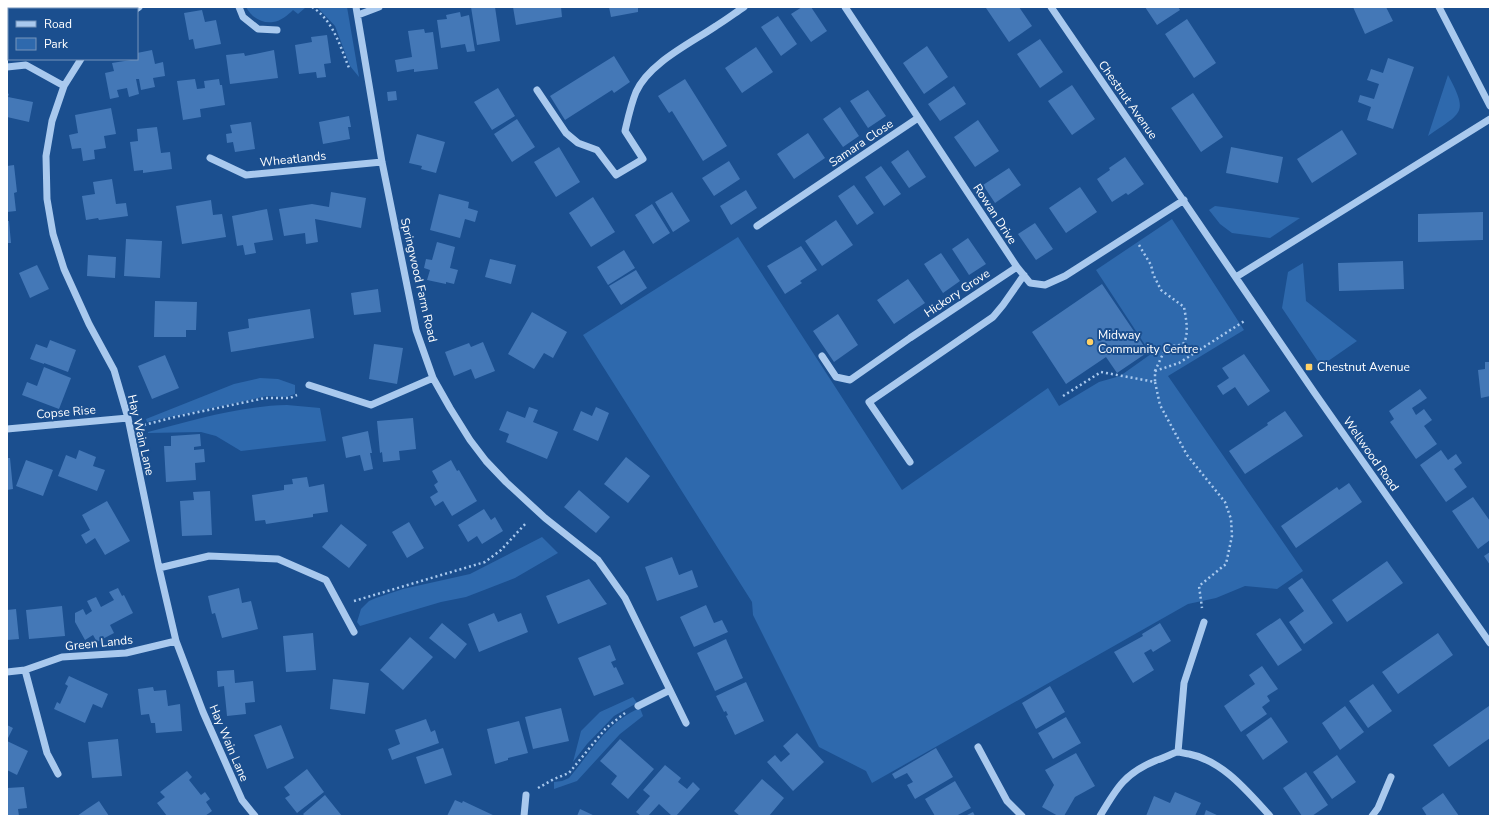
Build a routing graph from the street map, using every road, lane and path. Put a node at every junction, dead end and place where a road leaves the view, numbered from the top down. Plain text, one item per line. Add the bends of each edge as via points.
1 (239, 7) edge
2 (312, 7) edge
3 (356, 7) edge
4 (379, 7) edge
5 (744, 7) edge
6 (845, 7) edge
7 (1051, 7) edge
8 (1439, 7) edge
9 (358, 15) junction
10 (278, 30) dead end
11 (80, 60) edge
12 (7, 67) edge
13 (350, 70) dead end
14 (64, 86) junction
15 (537, 90) dead end
16 (1490, 106) edge
17 (918, 118) junction
18 (1490, 119) edge
19 (210, 158) dead end
20 (382, 162) junction
21 (1184, 200) junction
22 (757, 226) dead end
23 (1132, 234) junction
24 (1017, 267) junction
25 (1024, 276) junction
26 (1236, 277) junction
27 (1260, 311) junction
28 (822, 356) dead end
29 (1155, 371) junction
30 (433, 378) junction
31 (1155, 382) junction
32 (309, 385) joint
33 (1063, 396) dead end
34 (128, 418) junction
35 (7, 429) edge
36 (130, 429) junction
37 (910, 462) dead end
38 (538, 511) junction
39 (159, 568) junction
40 (340, 605) junction
41 (1204, 622) joint
42 (354, 632) dead end
43 (176, 640) junction
44 (1490, 643) edge
45 (25, 670) junction
46 (7, 672) edge
47 (670, 690) junction
48 (638, 706) joint
49 (686, 724) dead end
50 (978, 747) dead end
51 (1178, 752) junction
52 (58, 774) dead end
53 (1391, 777) dead end
54 (526, 795) joint
55 (255, 816) edge
56 (524, 816) edge
57 (1022, 816) edge
58 (1100, 816) edge
59 (1270, 816) edge
60 (1372, 816) edge

1 - 10 street via 242,17 258,29
2 - 13 path via 333,28
3 - 9 street, Springwood Farm Road
4 - 9 street
5 - 15 street via 673,53 650,73 637,91 625,131 643,159 616,175 597,150 578,143 566,132
6 - 17 street, Rowan Drive
7 - 21 street, Chestnut Avenue
8 - 16 street
9 - 20 street, Springwood Farm Road
11 - 14 street, Hay Wain Lane
12 - 14 street via 26,66
14 - 34 street, Hay Wain Lane via 52,121 46,156 47,199 53,234 64,269 114,370
17 - 22 street, Samara Close
17 - 24 street, Rowan Drive
18 - 26 street
19 - 20 street, Wheatlands via 246,175
20 - 30 street, Springwood Farm Road via 416,330
21 - 23 street, Rowan Drive
21 - 26 street, Chestnut Avenue
23 - 25 street, Rowan Drive via 1065,276 1045,285 1030,283
23 - 29 path via 1151,265 1161,290 1184,307 1185,312 1187,338 1184,343 1177,346 1167,345
24 - 25 street, Rowan Drive
24 - 28 street, Hickory Grove via 850,380 836,377
25 - 37 street via 993,317 869,402
26 - 27 street, Wellwood Road
27 - 29 path via 1179,362
27 - 44 street, Wellwood Road
29 - 31 path
30 - 32 street via 371,404
30 - 38 street, Springwood Farm Road via 486,461
31 - 33 path via 1101,372
31 - 41 path via 1160,405 1188,455 1225,502 1231,519 1232,536 1226,564 1199,586
32 - 36 path via 290,398 265,398
34 - 35 street, Copse Rise
34 - 36 street, Hay Wain Lane
36 - 39 street, Hay Wain Lane
38 - 40 path via 501,550 485,562
38 - 47 street, Springwood Farm Road via 598,560 625,598
39 - 40 street via 209,556 278,559 326,580
39 - 43 street, Hay Wain Lane
40 - 42 street
41 - 51 street via 1184,683
43 - 45 street, Green Lands via 126,653 62,657
43 - 55 street, Hay Wain Lane via 203,712 242,800
45 - 46 street, Green Lands
45 - 52 street via 46,753
47 - 48 street
47 - 49 street, Springwood Farm Road
48 - 54 path via 621,715 606,728 569,773
50 - 57 street via 1007,801
51 - 58 street via 1128,776 1117,788
51 - 59 street via 1203,757 1221,769 1244,787
53 - 60 street
54 - 56 street

